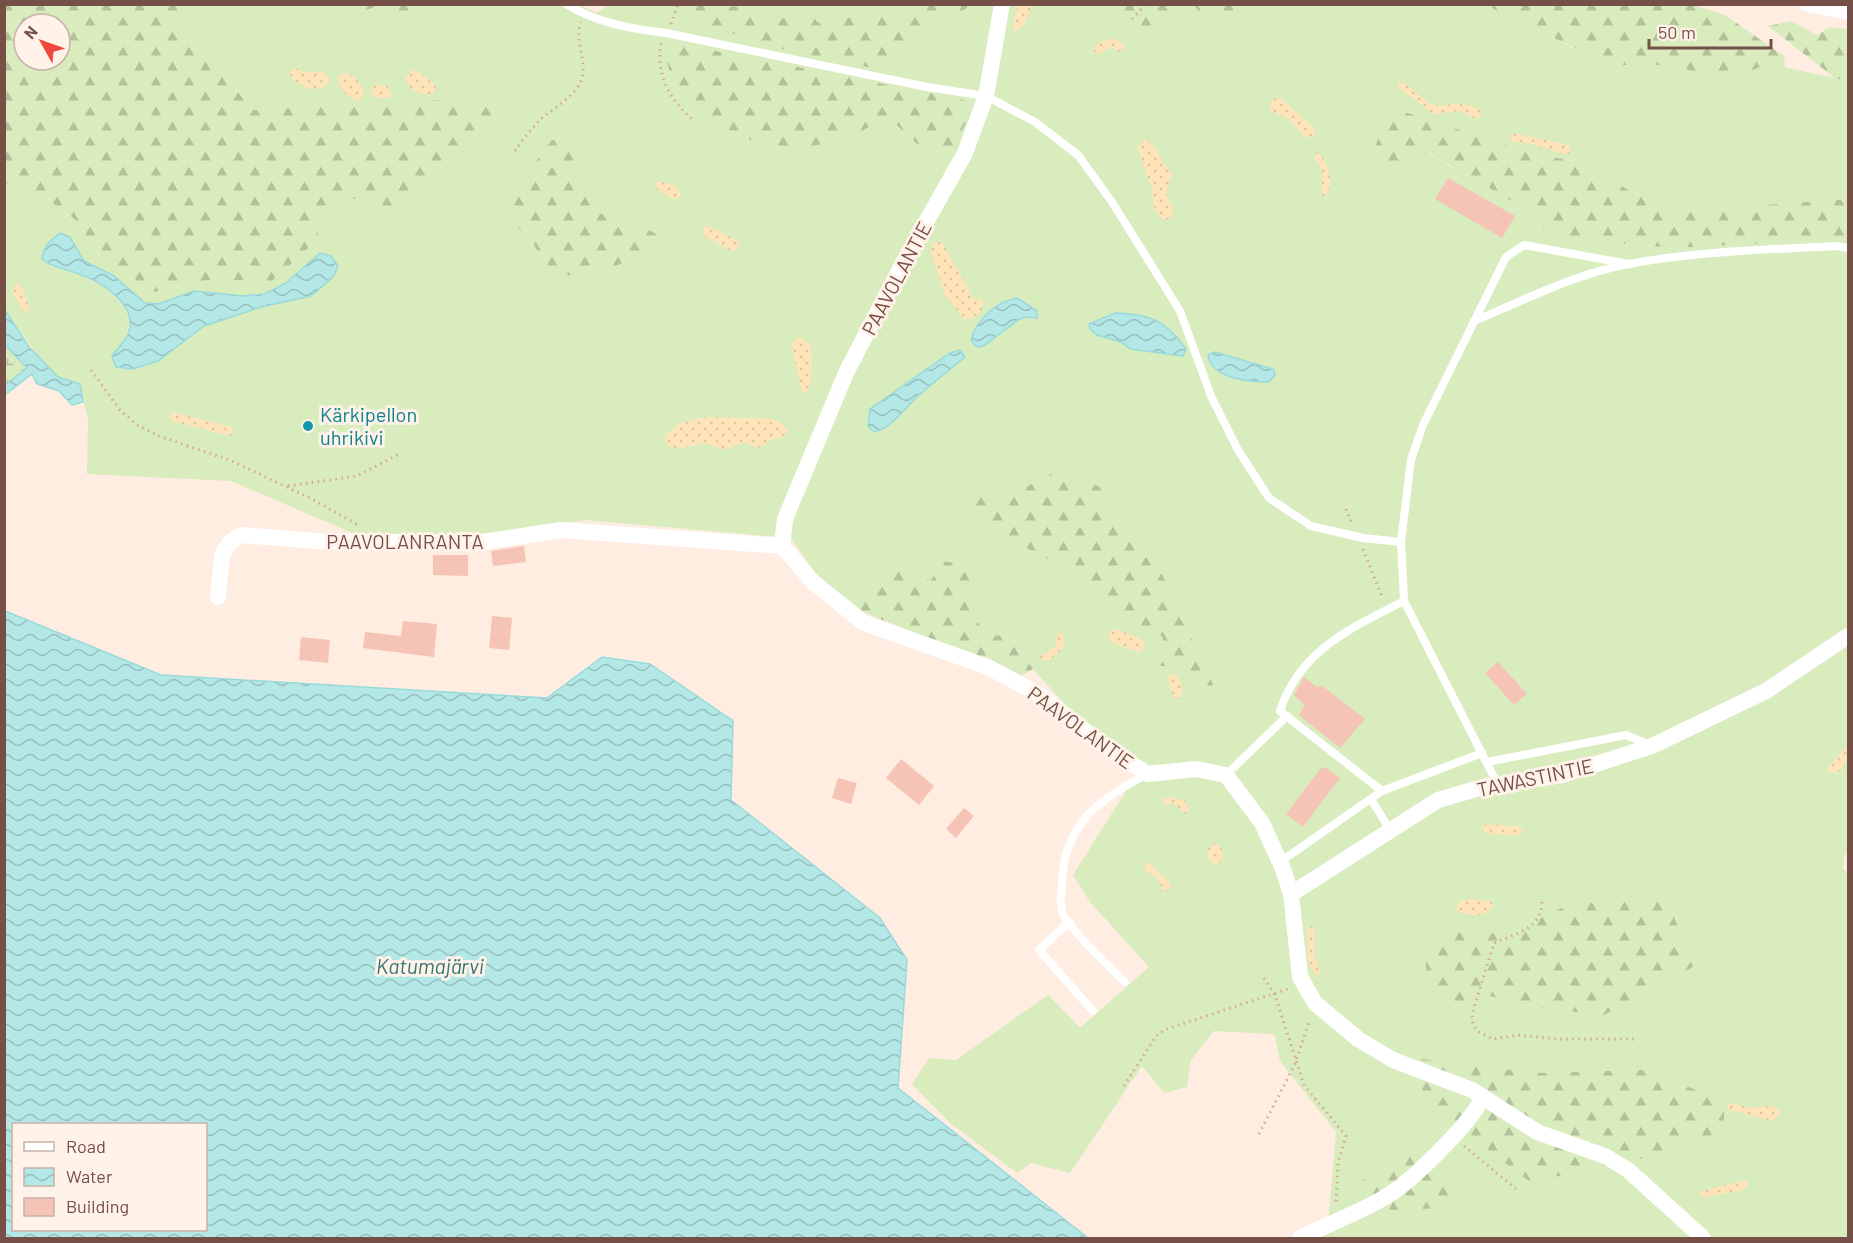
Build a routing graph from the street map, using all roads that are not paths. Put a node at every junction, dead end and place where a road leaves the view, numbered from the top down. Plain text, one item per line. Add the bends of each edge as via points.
1 (566, 4) edge
2 (1002, 4) edge
3 (1808, 4) edge
4 (1848, 12) edge
5 (986, 96) junction
6 (1848, 248) edge
7 (1629, 264) junction
8 (1474, 321) junction
9 (1401, 542) junction
10 (782, 546) junction
11 (218, 597) dead end
12 (1404, 601) junction
13 (1848, 636) edge
14 (1287, 716) junction
15 (1652, 746) junction
16 (1482, 753) junction
17 (1487, 762) junction
18 (1148, 774) junction
19 (1226, 774) junction
20 (1498, 785) junction
21 (1383, 791) junction
22 (1371, 799) junction
23 (1390, 830) junction
24 (1280, 862) junction
25 (1291, 894) junction
26 (1069, 922) junction
27 (1125, 982) dead end
28 (1093, 1011) dead end
29 (1483, 1097) junction
30 (1300, 1239) edge
31 (1703, 1239) edge

1 - 5 lane via 583,15 629,29
2 - 5 street, PAAVOLANTIE
3 - 4 street
5 - 9 lane via 1035,122 1078,155 1112,202 1179,311 1211,396 1238,450 1269,498 1311,526
5 - 10 street, PAAVOLANTIE via 965,153 846,373 785,519
6 - 7 lane via 1710,254
7 - 8 lane via 1564,282
7 - 8 lane via 1524,245 1506,257
8 - 9 lane via 1423,425 1411,460
9 - 12 lane
10 - 11 street, PAAVOLANRANTA via 561,530 476,543 242,536 230,542 222,555
10 - 18 street, PAAVOLANTIE via 813,582 864,623 988,666 1040,694 1102,745
12 - 14 lane via 1334,638 1316,654 1286,693 1280,711
12 - 16 lane
13 - 15 street, TAWASTINTIE via 1766,691
14 - 19 lane
14 - 21 lane
15 - 17 lane via 1626,735
15 - 20 street, TAWASTINTIE via 1562,775
16 - 17 lane
16 - 21 lane
17 - 20 lane
18 - 19 street, PAAVOLANTIE via 1196,769
18 - 26 lane via 1119,789 1077,826 1063,863 1061,900
19 - 24 street via 1262,823
20 - 23 street, TAWASTINTIE via 1438,800
21 - 22 lane
22 - 23 lane
22 - 24 lane
23 - 25 street, TAWASTINTIE
24 - 25 street
25 - 29 street via 1299,977 1315,1003 1358,1039 1393,1060
26 - 27 lane
26 - 28 lane via 1039,950
29 - 30 street via 1476,1112 1453,1137 1388,1196
29 - 31 street via 1537,1132 1605,1156 1628,1170

